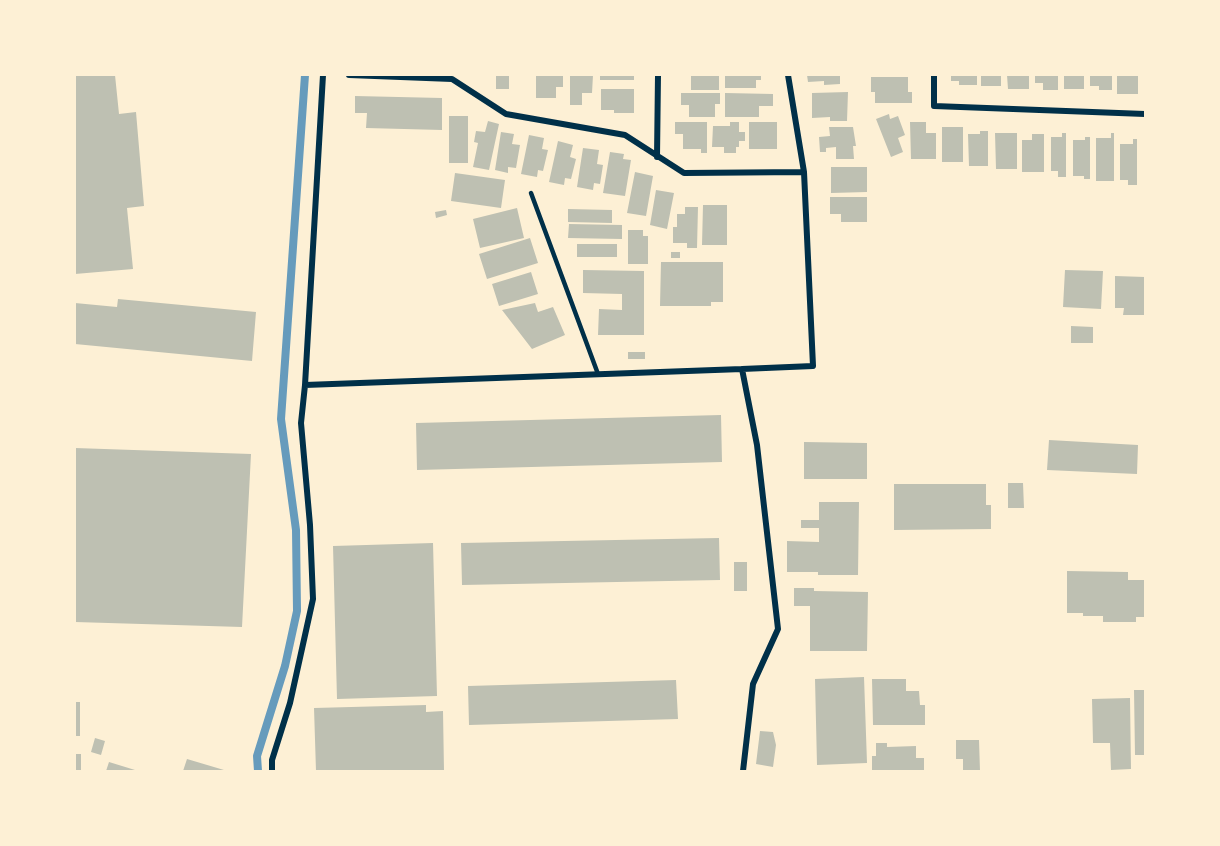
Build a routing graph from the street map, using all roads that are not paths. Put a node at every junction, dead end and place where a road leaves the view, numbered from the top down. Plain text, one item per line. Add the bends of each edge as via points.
1 (323, 75) edge
2 (349, 75) edge
3 (658, 75) edge
4 (788, 75) edge
5 (934, 75) edge
6 (1145, 114) edge
7 (657, 157) junction
8 (804, 172) junction
9 (531, 193) dead end
10 (742, 369) junction
11 (597, 374) junction
12 (305, 385) junction
13 (272, 771) edge
14 (743, 771) edge

1 - 12 street
2 - 7 street via 452,79 506,114 625,135
3 - 7 street
4 - 8 street
5 - 6 street via 934,106
7 - 8 street via 684,173
8 - 10 street via 813,366
9 - 11 lane
10 - 11 street
10 - 14 street via 757,445 778,629 753,684
11 - 12 street
12 - 13 street via 301,423 313,599

